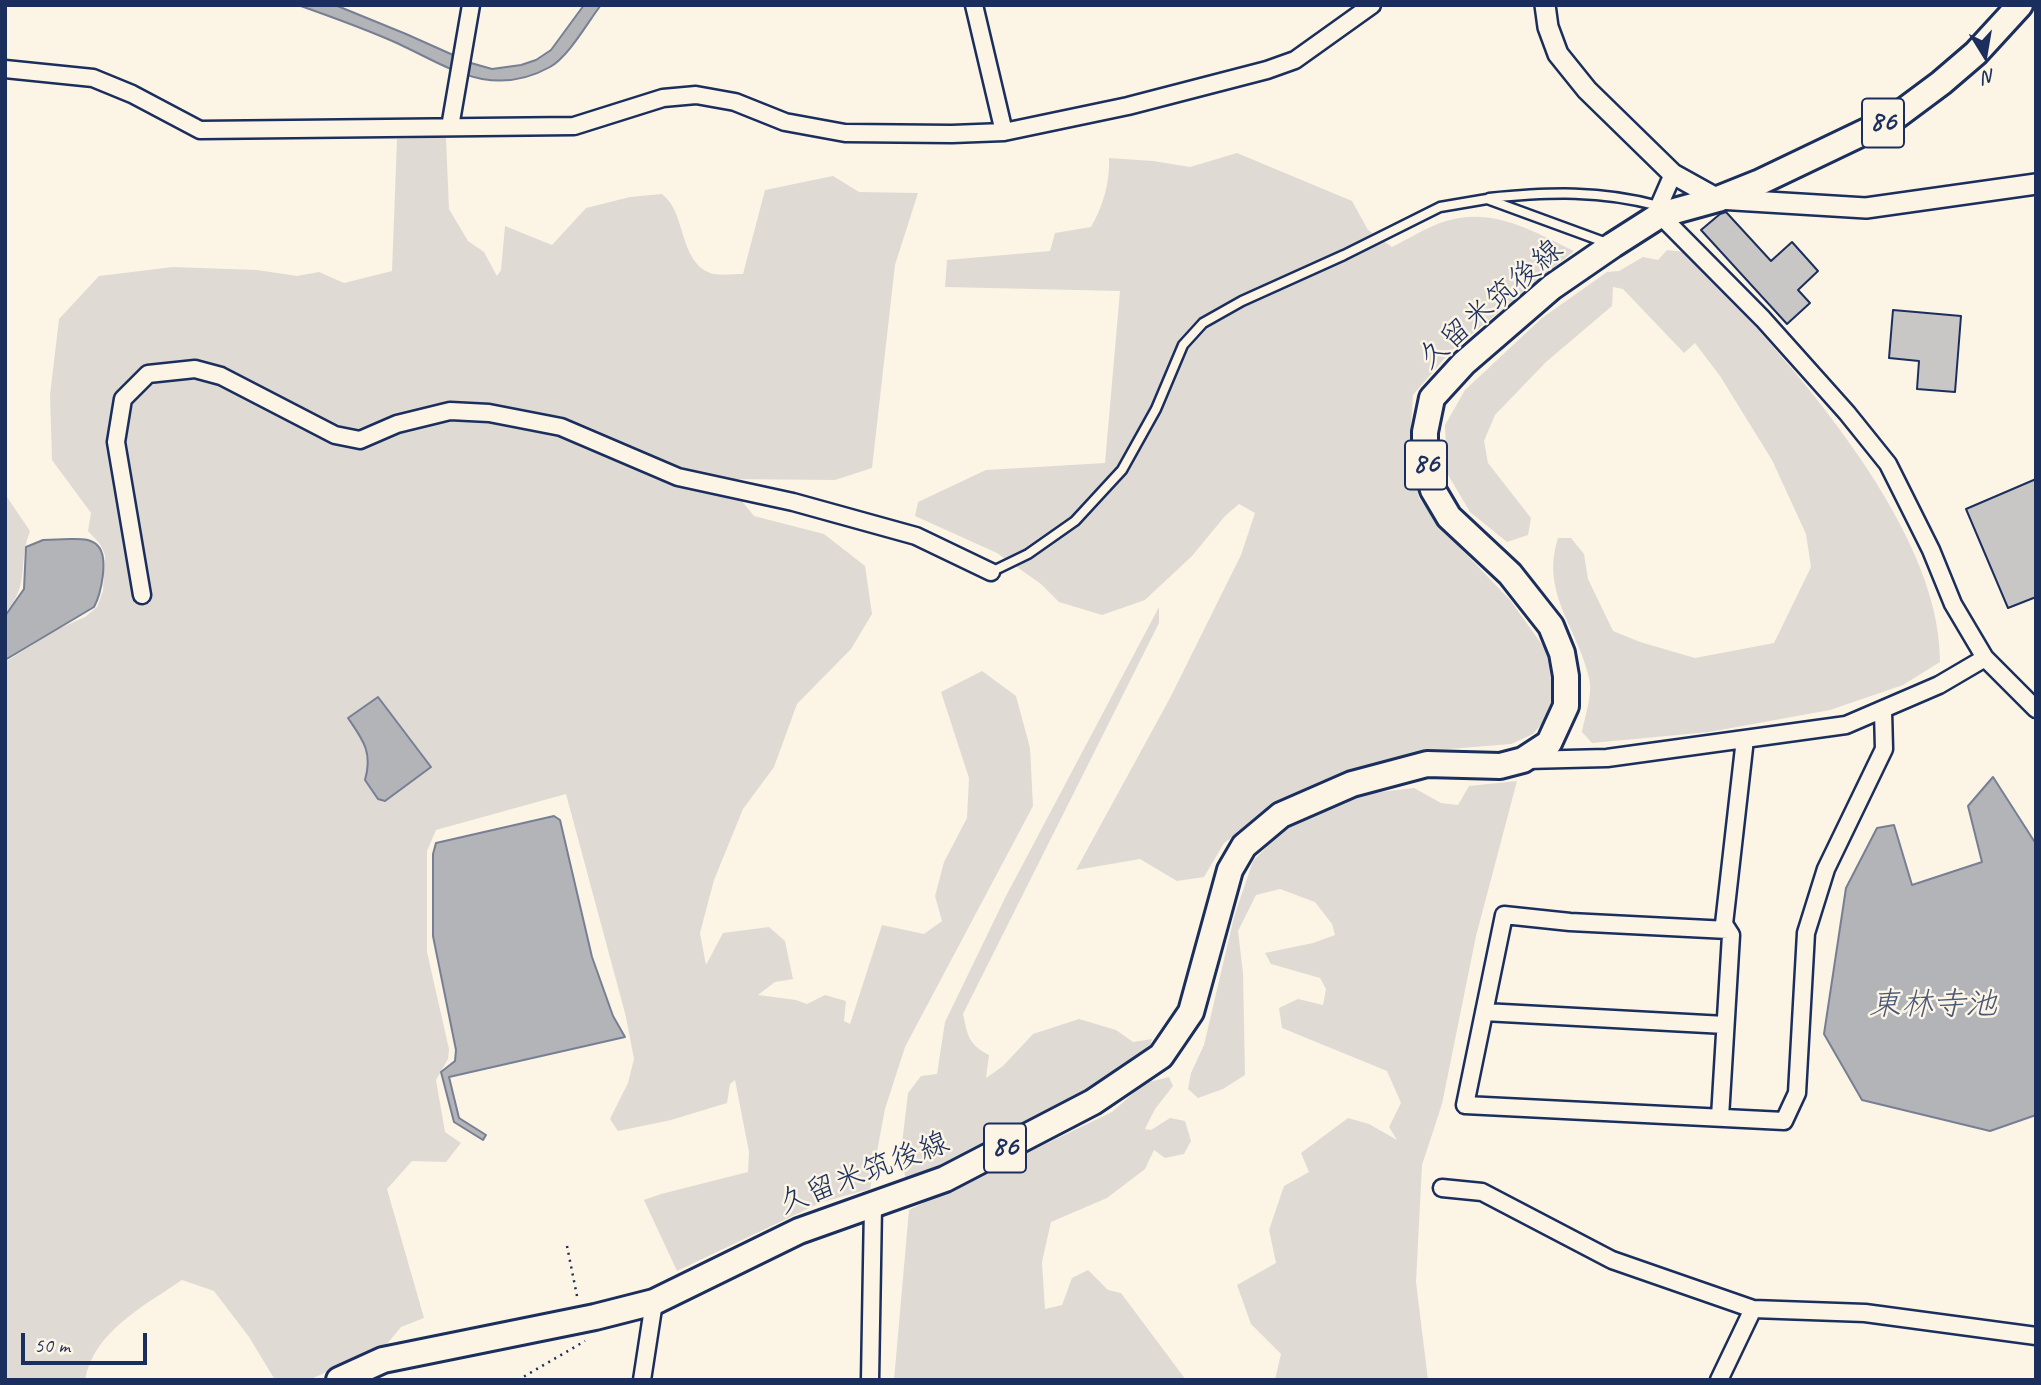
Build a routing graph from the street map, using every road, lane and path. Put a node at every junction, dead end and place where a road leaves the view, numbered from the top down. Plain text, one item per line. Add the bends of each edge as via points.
1 (471, 5) edge
2 (974, 5) edge
3 (1372, 5) edge
4 (1545, 5) edge
5 (2020, 5) edge
6 (5, 69) edge
7 (450, 127) junction
8 (1004, 132) junction
9 (1674, 174) junction
10 (2036, 184) edge
11 (1487, 198) junction
12 (1718, 199) junction
13 (1660, 210) junction
14 (1613, 245) junction
15 (991, 572) joint
16 (142, 595) dead end
17 (1985, 658) junction
18 (2036, 709) edge
19 (1883, 711) junction
20 (1745, 739) junction
21 (1523, 760) junction
22 (1728, 930) junction
23 (1484, 1012) junction
24 (1726, 1025) junction
25 (1720, 1117) junction
26 (1442, 1188) dead end
27 (873, 1206) junction
28 (567, 1246) dead end
29 (653, 1302) junction
30 (1752, 1309) junction
31 (588, 1318) junction
32 (2036, 1336) edge
33 (338, 1380) edge
34 (518, 1380) edge
35 (642, 1380) edge
36 (870, 1380) edge
37 (1719, 1380) edge

1 - 7 street
2 - 8 street
3 - 8 street via 1295,60 1267,70
4 - 9 street via 1558,54 1587,90
5 - 12 main road, 久留米筑後線 / 86 via 1976,53 1894,118
6 - 7 street via 93,78 200,130
7 - 8 street via 574,126 663,98 696,95 735,102 785,122 845,133
9 - 12 street
9 - 13 street
10 - 12 street via 1866,208
11 - 13 lane via 1591,193 1625,197
11 - 14 lane
11 - 15 lane via 1440,207 1203,323 1183,345 1156,409 1122,470 1075,521 1028,554
12 - 13 main road, 久留米筑後線 / 86
13 - 14 main road, 久留米筑後線 / 86
13 - 17 street via 1763,319 1888,464 1953,604
14 - 21 main road, 久留米筑後線 / 86 via 1552,287 1464,363 1432,398 1425,432 1425,462 1433,490 1449,517 1510,574 1551,626 1562,653 1566,706 1549,743
15 - 16 street via 916,536 678,477 561,427 489,413 450,411 397,424 360,440 335,435 221,376 195,369 148,374 123,399 116,442
17 - 18 street
17 - 19 street
19 - 20 street via 1846,725
19 - 25 street via 1884,749 1826,869 1805,933 1797,1093 1784,1121
20 - 21 street via 1607,758
20 - 22 street via 1724,924
21 - 27 main road, 久留米筑後線 / 86 via 1500,766 1427,764 1352,784 1281,815 1244,846 1230,870 1191,1012 1161,1056 1081,1108 945,1179
22 - 23 street via 1504,915
22 - 24 street
23 - 24 street
23 - 25 street via 1465,1105
24 - 25 street
26 - 30 street via 1482,1192 1612,1260
27 - 29 main road, 久留米筑後線 / 86 via 799,1231
27 - 36 street
28 - 31 path
29 - 31 main road, 久留米筑後線 / 86
29 - 35 street
30 - 32 street via 1865,1313
30 - 37 street
31 - 33 main road, 久留米筑後線 / 86 via 383,1360
31 - 34 path via 593,1333 589,1338

